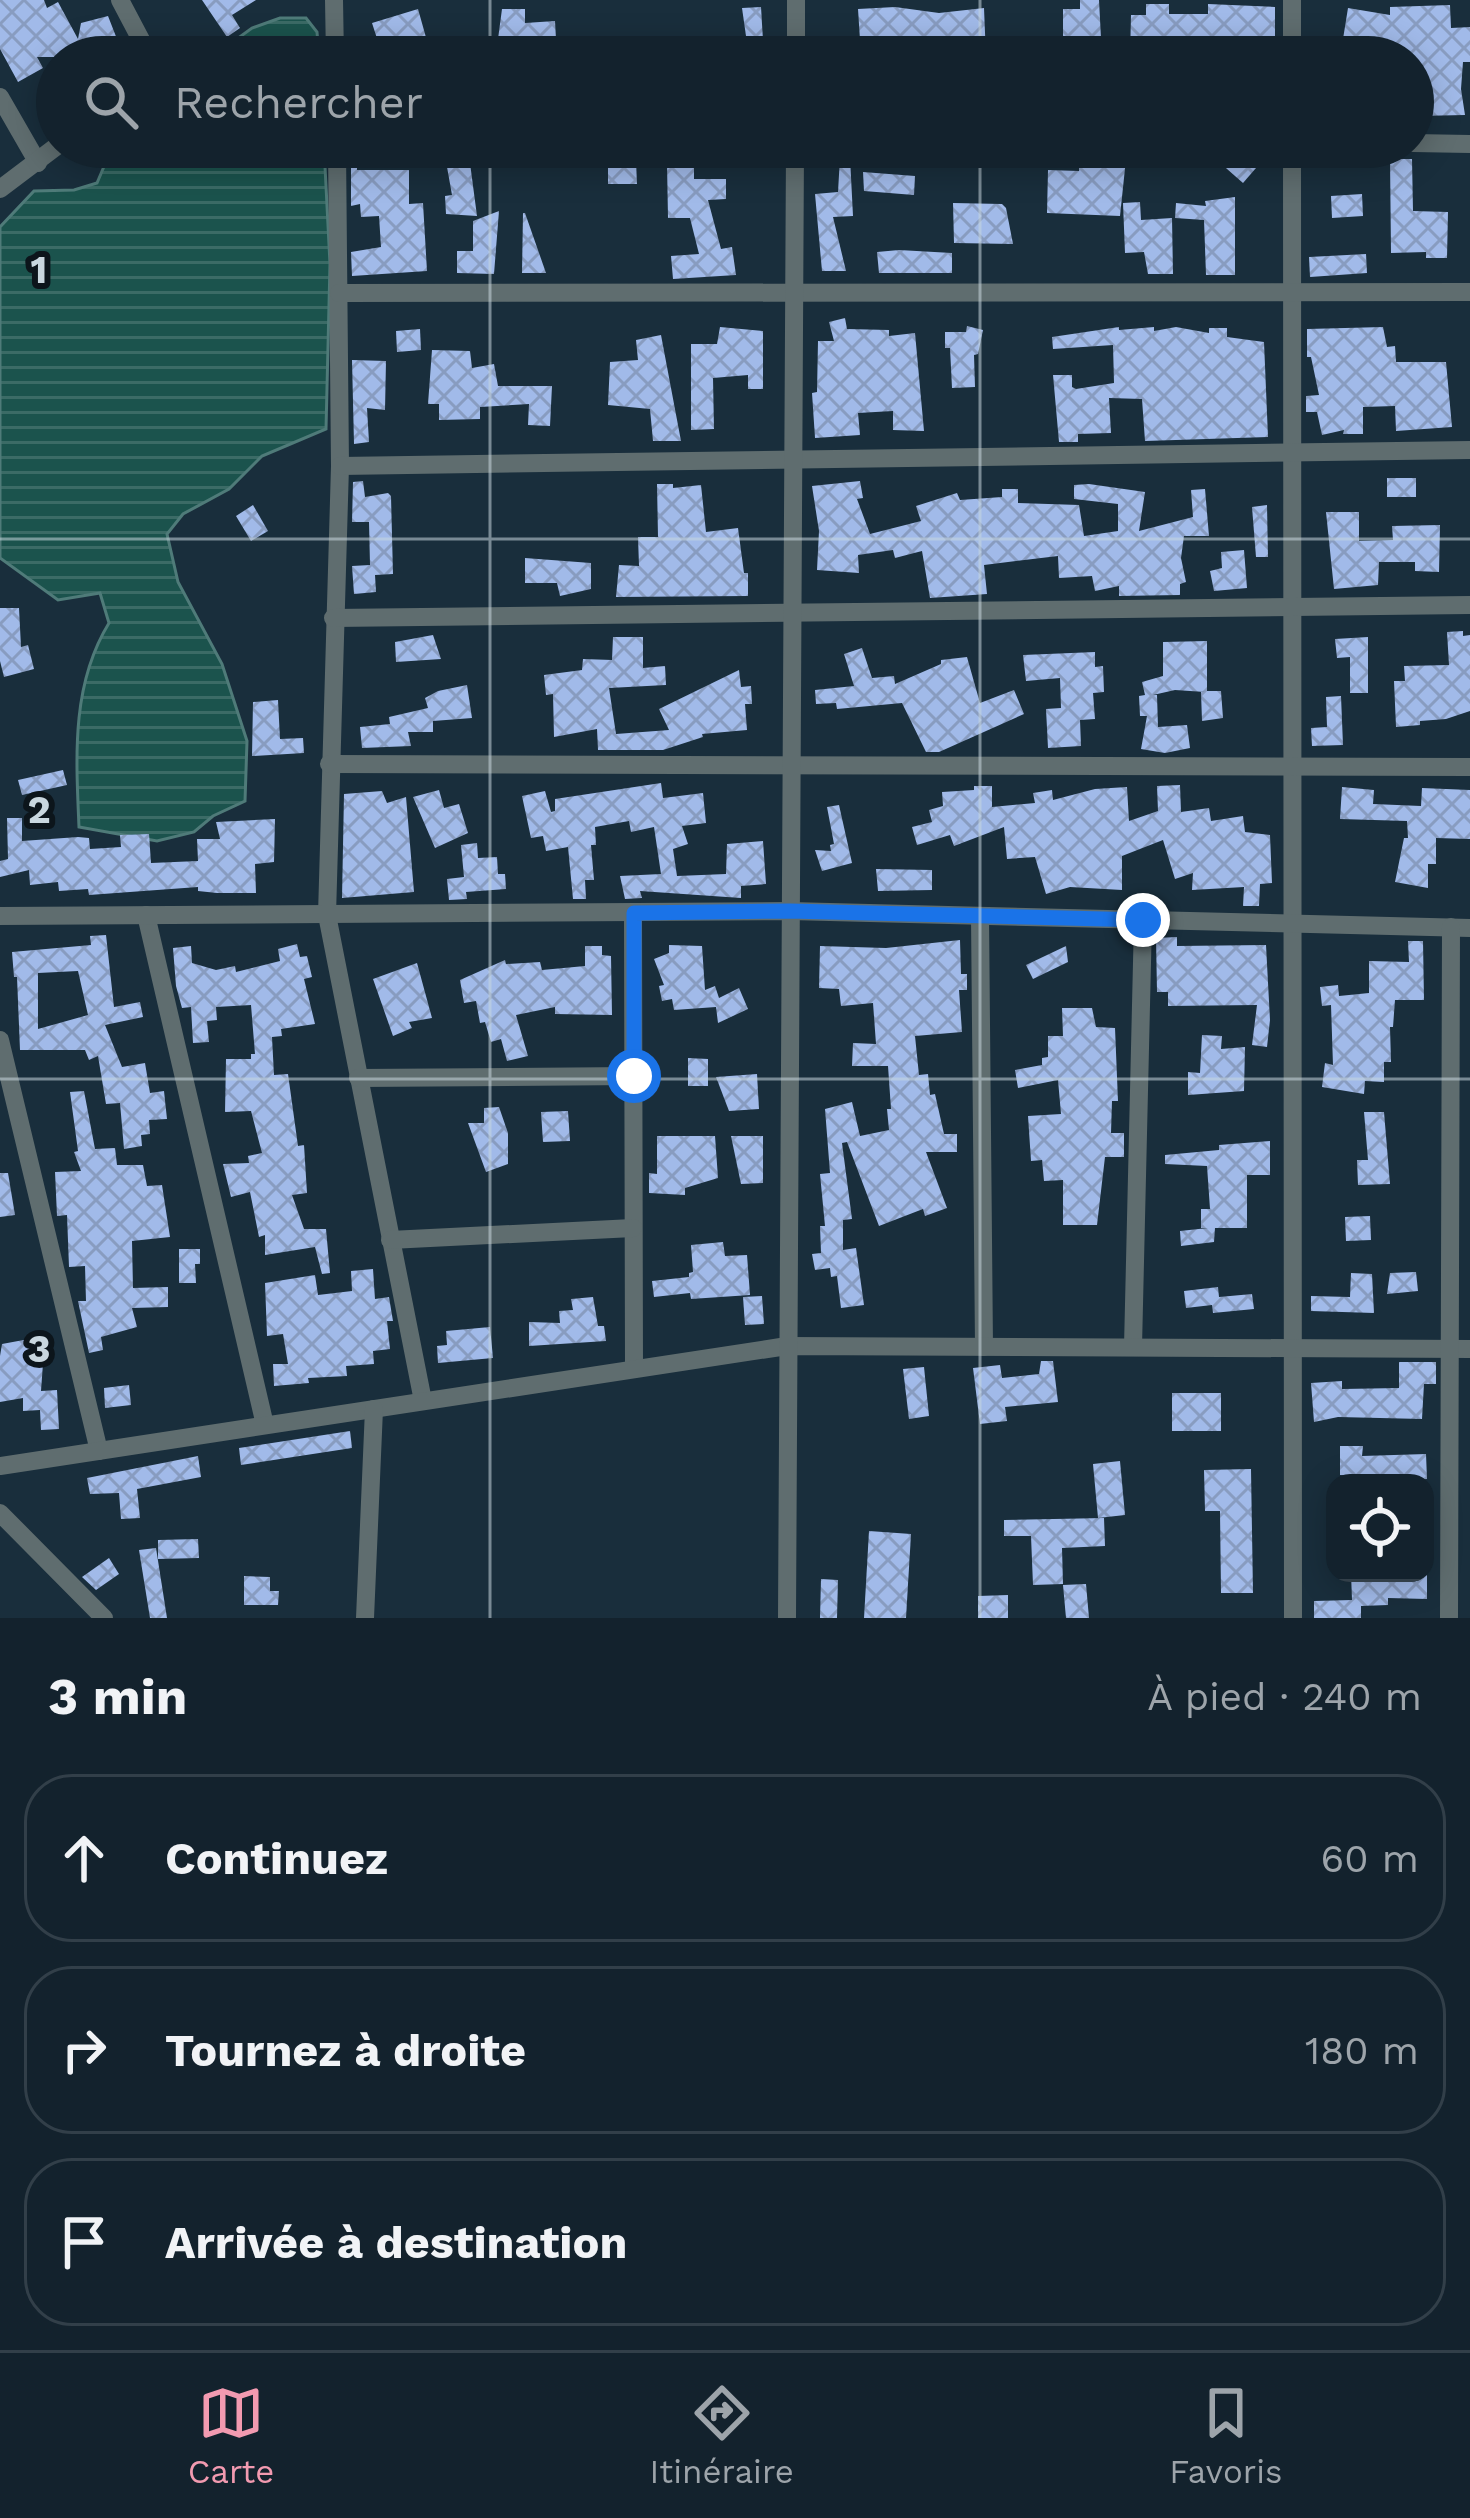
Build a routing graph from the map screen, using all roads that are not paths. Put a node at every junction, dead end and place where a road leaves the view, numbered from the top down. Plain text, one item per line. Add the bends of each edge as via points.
1 (119, 0) edge
2 (334, 0) edge
3 (796, 0) edge
4 (1292, 0) edge
5 (139, 36) edge
6 (335, 36) edge
7 (796, 36) edge
8 (1292, 36) edge
9 (0, 97) edge
10 (1434, 143) edge
11 (1470, 144) edge
12 (36, 160) edge
13 (36, 164) edge
14 (337, 168) edge
15 (795, 168) edge
16 (1292, 168) edge
17 (0, 189) edge
18 (339, 292) junction
19 (794, 292) junction
20 (1292, 292) junction
21 (1470, 292) edge
22 (1470, 451) edge
23 (1292, 453) junction
24 (793, 460) junction
25 (340, 466) junction
26 (1470, 605) edge
27 (1292, 607) junction
28 (792, 614) junction
29 (333, 618) junction
30 (329, 764) junction
31 (1292, 764) junction
32 (791, 766) junction
33 (1470, 766) edge
34 (790, 911) junction
35 (634, 913) junction
36 (327, 915) junction
37 (0, 916) edge
38 (146, 916) junction
39 (980, 916) junction
40 (1143, 920) junction
41 (1292, 924) junction
42 (1461, 928) edge
43 (0, 1040) edge
44 (634, 1076) junction
45 (358, 1078) junction
46 (633, 1228) junction
47 (390, 1240) junction
48 (787, 1346) junction
49 (984, 1346) junction
50 (1133, 1347) junction
51 (1293, 1348) junction
52 (1460, 1348) edge
53 (634, 1369) junction
54 (423, 1401) junction
55 (374, 1409) junction
56 (265, 1425) junction
57 (99, 1451) junction
58 (0, 1466) edge
59 (0, 1513) edge
60 (104, 1618) edge
61 (365, 1618) edge
62 (787, 1618) edge
63 (1293, 1618) edge
64 (1449, 1618) edge

1 - 5 street
2 - 6 street
3 - 7 street
4 - 8 street
9 - 12 street
10 - 11 street
13 - 17 street
14 - 18 street
15 - 19 street
16 - 20 street
18 - 19 street
18 - 25 street
19 - 20 street
19 - 24 street
20 - 21 street
20 - 23 street
22 - 23 street
23 - 24 street
23 - 27 street
24 - 25 street
24 - 28 street
25 - 29 street
26 - 27 street
27 - 28 street
27 - 31 street
28 - 29 street
28 - 32 street
29 - 30 street
30 - 32 street
30 - 36 street
31 - 32 street
31 - 33 street
31 - 41 street
32 - 34 street
34 - 35 street
34 - 39 street
34 - 48 street
35 - 36 street
35 - 44 street
36 - 38 street
36 - 45 street
37 - 38 street
38 - 56 street
39 - 40 street
39 - 49 street
40 - 41 street
40 - 50 street
41 - 42 street
41 - 51 street
42 - 52 street
43 - 57 street
44 - 45 street
44 - 46 street
45 - 47 street
46 - 47 street
46 - 53 street
47 - 54 street
48 - 49 street
48 - 53 street
48 - 62 street
49 - 50 street
50 - 51 street
51 - 52 street
51 - 63 street
52 - 64 street
53 - 54 street
54 - 55 street
55 - 56 street
55 - 61 street
56 - 57 street
57 - 58 street
59 - 60 street

